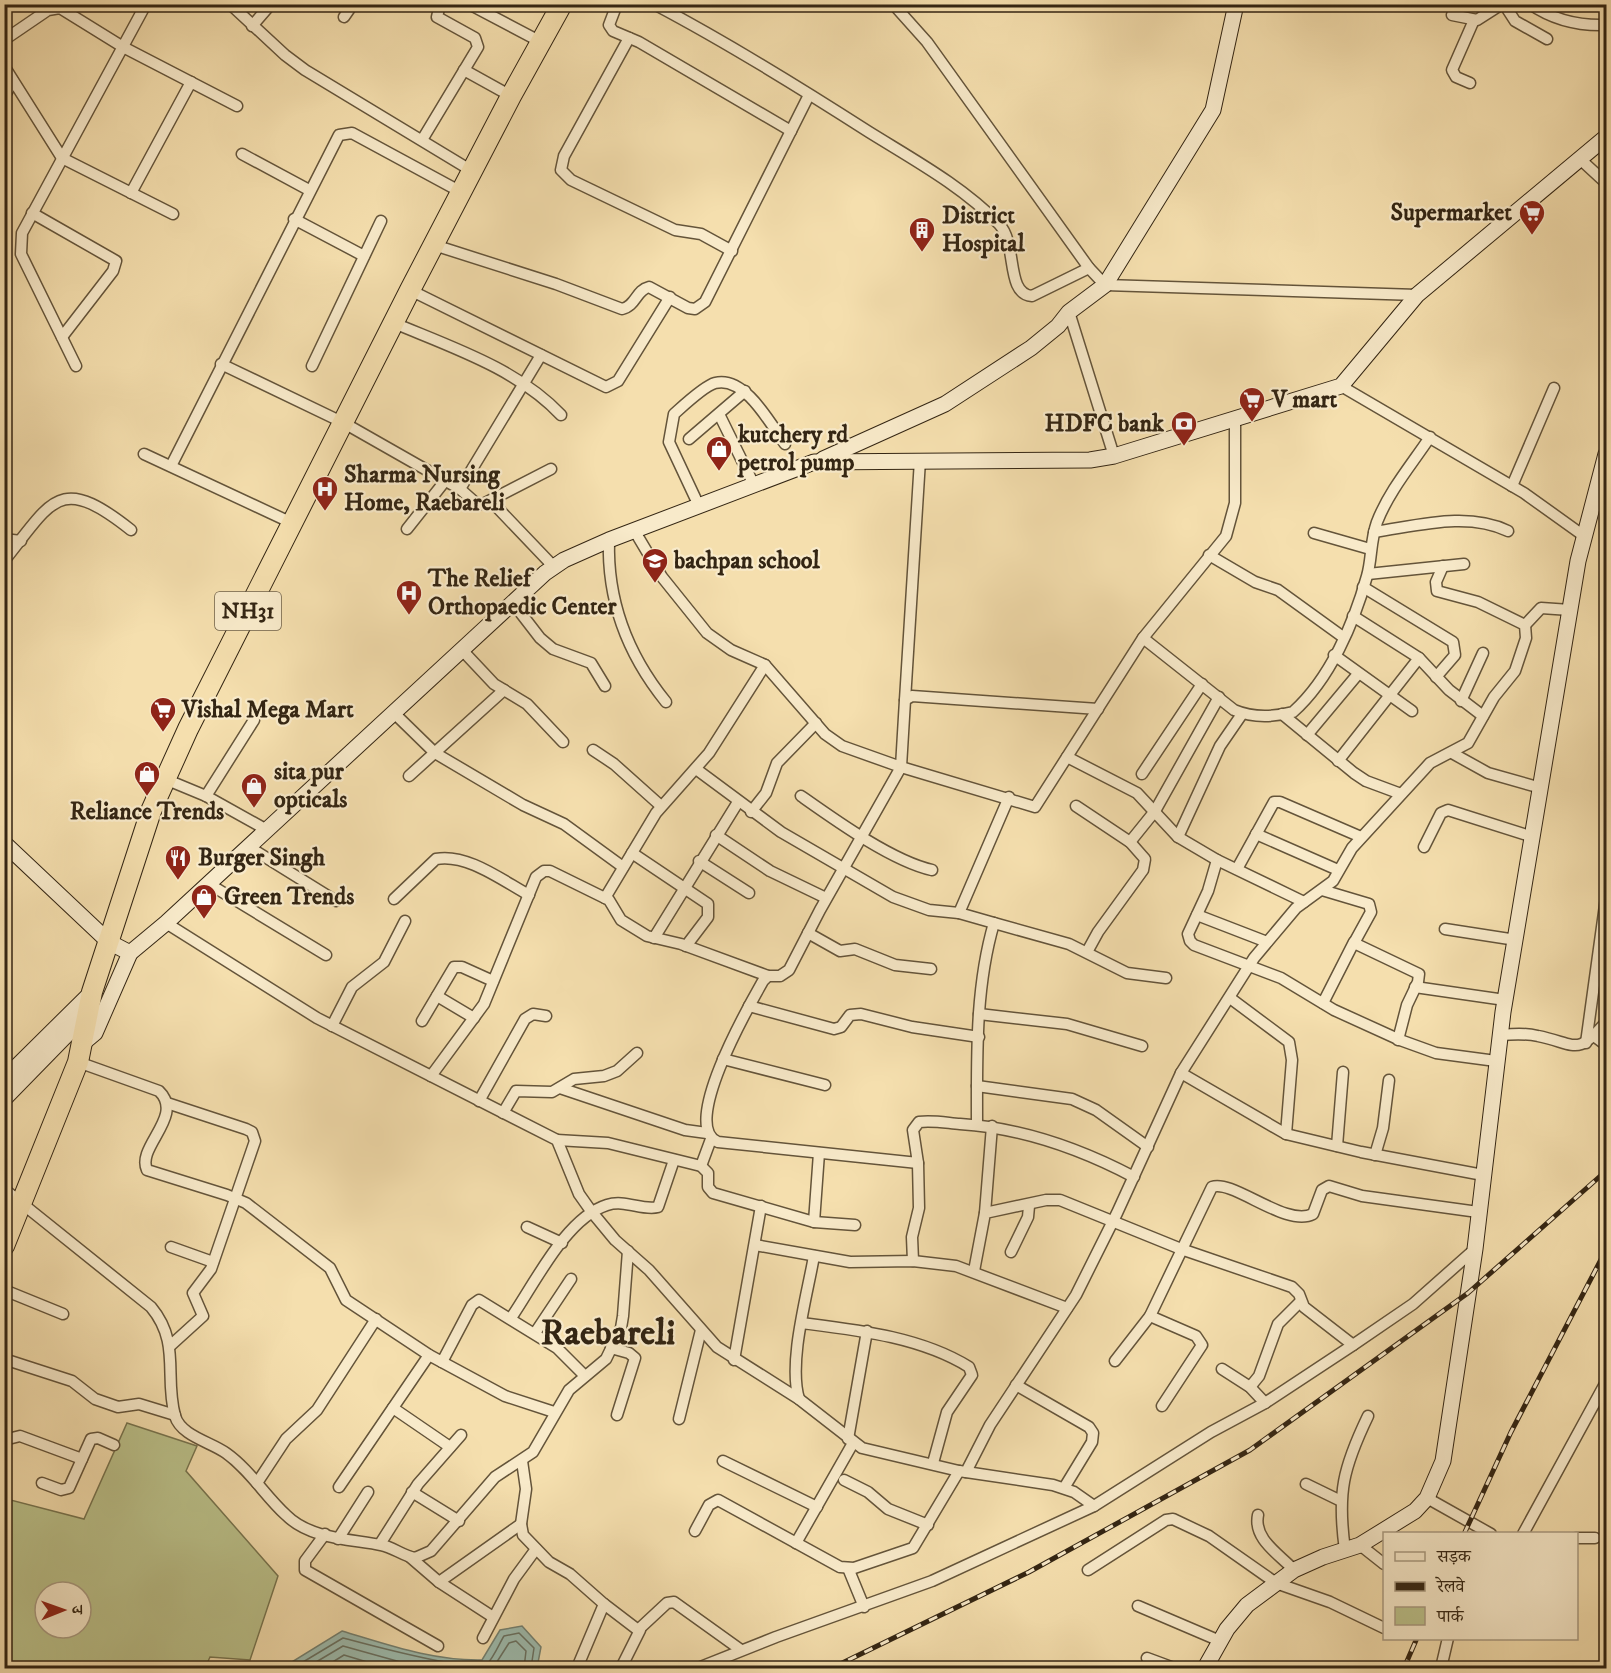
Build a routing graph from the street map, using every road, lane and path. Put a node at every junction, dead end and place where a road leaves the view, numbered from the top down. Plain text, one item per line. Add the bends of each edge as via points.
1 (146, 4) edge
2 (230, 4) edge
3 (271, 4) edge
4 (352, 4) edge
5 (440, 4) edge
6 (562, 4) edge
7 (617, 4) edge
8 (654, 4) edge
9 (893, 4) edge
10 (1236, 4) edge
11 (1503, 4) edge
12 (1530, 4) edge
13 (473, 5) edge
14 (1452, 15) dead end
15 (344, 16) dead end
16 (1474, 20) junction
17 (1606, 25) edge
18 (252, 26) junction
19 (629, 38) junction
20 (1547, 39) dead end
21 (4, 40) edge
22 (541, 42) junction
23 (123, 47) junction
24 (4, 66) edge
25 (464, 70) junction
26 (14, 81) junction
27 (191, 82) junction
28 (1470, 83) dead end
29 (809, 95) junction
30 (511, 96) junction
31 (4, 97) edge
32 (237, 106) dead end
33 (791, 131) junction
34 (1606, 137) edge
35 (422, 140) junction
36 (242, 154) dead end
37 (62, 158) junction
38 (1580, 159) junction
39 (472, 171) junction
40 (1606, 183) edge
41 (309, 190) junction
42 (461, 192) junction
43 (131, 193) junction
44 (32, 213) junction
45 (173, 214) dead end
46 (294, 219) junction
47 (381, 221) dead end
48 (434, 245) junction
49 (732, 250) junction
50 (364, 256) junction
51 (1089, 268) junction
52 (1105, 285) junction
53 (410, 290) junction
54 (1417, 295) junction
55 (670, 297) junction
56 (1069, 312) junction
57 (394, 323) junction
58 (62, 337) junction
59 (541, 355) junction
60 (221, 364) junction
61 (76, 366) dead end
62 (312, 366) dead end
63 (523, 384) junction
64 (1341, 386) junction
65 (1554, 388) dead end
66 (745, 391) junction
67 (719, 414) junction
68 (561, 415) dead end
69 (1235, 420) junction
70 (344, 423) junction
71 (1430, 437) junction
72 (688, 439) dead end
73 (785, 444) dead end
74 (144, 454) dead end
75 (1606, 454) edge
76 (1114, 456) junction
77 (920, 460) junction
78 (814, 462) junction
79 (171, 466) junction
80 (551, 469) dead end
81 (445, 481) junction
82 (754, 485) junction
83 (1512, 486) junction
84 (460, 489) junction
85 (491, 501) junction
86 (1600, 505) edge
87 (699, 506) junction
88 (292, 523) junction
89 (407, 529) dead end
90 (131, 530) dead end
91 (634, 530) junction
92 (1508, 531) dead end
93 (1374, 532) junction
94 (1314, 533) dead end
95 (1584, 536) junction
96 (4, 539) edge
97 (609, 540) junction
98 (21, 541) junction
99 (1370, 549) junction
100 (1209, 555) junction
101 (4, 561) edge
102 (1464, 564) dead end
103 (1443, 566) junction
104 (554, 567) junction
105 (1368, 574) junction
106 (1363, 587) junction
107 (513, 603) junction
108 (1570, 610) junction
109 (1353, 616) junction
110 (1525, 625) junction
111 (1343, 637) junction
112 (1143, 638) junction
113 (462, 650) junction
114 (1483, 653) dead end
115 (1334, 655) junction
116 (1419, 658) junction
117 (765, 665) junction
118 (1358, 674) junction
119 (1436, 677) junction
120 (1202, 684) junction
121 (605, 686) dead end
122 (504, 690) junction
123 (1389, 695) junction
124 (1219, 697) junction
125 (905, 700) junction
126 (1461, 701) junction
127 (666, 702) dead end
128 (1098, 709) junction
129 (1412, 711) dead end
130 (394, 713) junction
131 (1242, 714) junction
132 (1282, 714) junction
133 (1482, 716) junction
134 (254, 720) dead end
135 (816, 723) junction
136 (1307, 735) junction
137 (563, 742) dead end
138 (593, 750) dead end
139 (435, 753) junction
140 (1452, 753) junction
141 (1067, 757) junction
142 (1338, 761) junction
143 (901, 767) junction
144 (696, 770) junction
145 (1142, 774) dead end
146 (409, 776) dead end
147 (165, 779) junction
148 (1542, 788) junction
149 (1401, 794) junction
150 (206, 796) junction
151 (801, 796) dead end
152 (1009, 797) junction
153 (738, 802) junction
154 (661, 806) junction
155 (1076, 806) dead end
156 (1155, 811) junction
157 (751, 812) junction
158 (267, 830) junction
159 (1256, 834) junction
160 (716, 835) junction
161 (862, 836) junction
162 (1178, 837) junction
163 (1361, 837) junction
164 (1533, 837) junction
165 (1130, 842) junction
166 (4, 843) edge
167 (249, 847) junction
168 (1425, 847) dead end
169 (632, 853) junction
170 (1217, 860) junction
171 (699, 861) junction
172 (623, 867) junction
173 (843, 869) junction
174 (1237, 869) junction
175 (932, 870) dead end
176 (1338, 870) junction
177 (209, 884) junction
178 (684, 887) junction
179 (1322, 890) junction
180 (749, 893) dead end
181 (529, 895) junction
182 (605, 898) junction
183 (826, 898) junction
184 (1606, 898) edge
185 (394, 899) dead end
186 (336, 901) dead end
187 (1304, 902) junction
188 (959, 913) junction
189 (1197, 915) junction
190 (405, 921) dead end
191 (994, 922) junction
192 (166, 923) junction
193 (1445, 929) dead end
194 (808, 933) junction
195 (654, 938) junction
196 (1515, 940) junction
197 (109, 942) junction
198 (1267, 942) junction
199 (1354, 942) junction
200 (686, 946) junction
201 (1087, 952) junction
202 (130, 953) junction
203 (326, 955) dead end
204 (1602, 960) edge
205 (1250, 964) junction
206 (931, 969) dead end
207 (768, 976) junction
208 (1167, 978) dead end
209 (493, 981) junction
210 (1415, 987) junction
211 (436, 996) junction
212 (1230, 998) junction
213 (1505, 1000) junction
214 (91, 1002) junction
215 (1323, 1003) junction
216 (749, 1006) junction
217 (979, 1014) junction
218 (546, 1016) dead end
219 (474, 1018) junction
220 (422, 1021) dead end
221 (1606, 1022) edge
222 (332, 1026) junction
223 (1500, 1035) junction
224 (979, 1037) junction
225 (1398, 1040) junction
226 (1590, 1040) junction
227 (1606, 1045) edge
228 (1142, 1046) dead end
229 (81, 1053) junction
230 (637, 1053) dead end
231 (723, 1059) junction
232 (1496, 1061) junction
233 (1343, 1072) dead end
234 (1181, 1073) junction
235 (431, 1076) junction
236 (4, 1079) edge
237 (1389, 1080) dead end
238 (825, 1085) dead end
239 (977, 1086) junction
240 (560, 1088) junction
241 (4, 1099) edge
242 (479, 1101) junction
243 (168, 1103) junction
244 (503, 1113) junction
245 (977, 1125) junction
246 (992, 1126) junction
247 (1286, 1134) junction
248 (709, 1136) junction
249 (557, 1140) junction
250 (1336, 1146) junction
251 (1148, 1147) junction
252 (819, 1153) junction
253 (1375, 1155) junction
254 (674, 1160) junction
255 (918, 1163) junction
256 (700, 1166) junction
257 (1484, 1175) junction
258 (1134, 1177) junction
259 (4, 1189) edge
260 (236, 1198) junction
261 (21, 1202) junction
262 (761, 1206) junction
263 (1029, 1206) junction
264 (591, 1211) junction
265 (1478, 1212) junction
266 (985, 1213) junction
267 (1114, 1220) junction
268 (814, 1222) junction
269 (855, 1225) dead end
270 (526, 1227) dead end
271 (562, 1243) junction
272 (755, 1245) junction
273 (4, 1246) edge
274 (171, 1247) dead end
275 (1181, 1249) junction
276 (1475, 1250) junction
277 (628, 1251) junction
278 (1011, 1252) dead end
279 (814, 1256) junction
280 (913, 1261) junction
281 (213, 1262) junction
282 (974, 1271) junction
283 (571, 1279) dead end
284 (4, 1290) edge
285 (1300, 1302) junction
286 (1067, 1308) junction
287 (63, 1314) dead end
288 (1150, 1316) junction
289 (511, 1318) junction
290 (376, 1319) junction
291 (802, 1323) junction
292 (701, 1330) junction
293 (867, 1331) junction
294 (535, 1333) junction
295 (1353, 1345) junction
296 (170, 1346) junction
297 (611, 1348) junction
298 (429, 1355) junction
299 (4, 1359) edge
300 (734, 1360) junction
301 (1115, 1360) dead end
302 (442, 1362) junction
303 (1222, 1369) dead end
304 (585, 1376) junction
305 (1606, 1382) edge
306 (1016, 1385) junction
307 (1250, 1387) junction
308 (799, 1399) junction
309 (1265, 1403) junction
310 (1162, 1406) dead end
311 (393, 1408) junction
312 (554, 1412) junction
313 (175, 1415) junction
314 (617, 1415) dead end
315 (1368, 1416) dead end
316 (679, 1419) dead end
317 (461, 1435) dead end
318 (4, 1440) edge
319 (850, 1441) junction
320 (114, 1445) dead end
321 (450, 1447) junction
322 (82, 1458) junction
323 (522, 1461) junction
324 (723, 1461) dead end
325 (933, 1463) junction
326 (962, 1471) junction
327 (844, 1480) dead end
328 (42, 1483) dead end
329 (257, 1483) junction
330 (1306, 1484) dead end
331 (339, 1487) dead end
332 (1064, 1488) junction
333 (368, 1492) dead end
334 (412, 1492) junction
335 (1427, 1498) junction
336 (1341, 1501) junction
337 (1094, 1506) junction
338 (817, 1508) junction
339 (1258, 1515) dead end
340 (459, 1521) junction
341 (521, 1524) junction
342 (928, 1525) junction
343 (694, 1531) dead end
344 (1489, 1532) edge
345 (1524, 1532) edge
346 (325, 1534) junction
347 (1595, 1538) dead end
348 (338, 1539) junction
349 (1578, 1539) edge
350 (796, 1543) junction
351 (380, 1544) junction
352 (1360, 1545) junction
353 (536, 1549) junction
354 (1345, 1550) junction
355 (410, 1557) junction
356 (1383, 1563) edge
357 (848, 1568) junction
358 (1088, 1570) dead end
359 (1294, 1570) junction
360 (439, 1582) junction
361 (1276, 1583) junction
362 (604, 1604) junction
363 (1138, 1606) dead end
364 (864, 1607) junction
365 (493, 1617) junction
366 (1383, 1628) edge
367 (640, 1630) junction
368 (483, 1638) dead end
369 (1448, 1640) edge
370 (1220, 1641) junction
371 (438, 1646) dead end
372 (741, 1650) junction
373 (1147, 1658) dead end
374 (578, 1668) edge
375 (621, 1668) edge
376 (698, 1668) edge
377 (1174, 1668) edge
378 (1204, 1668) edge
379 (1441, 1668) edge

1 - 23 street
2 - 18 street
3 - 18 street
4 - 15 street
5 - 25 street via 437,17 478,42
6 - 22 highway, NH31
7 - 19 street via 609,25
8 - 29 street
9 - 51 street via 927,42
10 - 52 street via 1213,110
11 - 16 street
11 - 20 street via 1515,21
12 - 17 street via 1574,24
13 - 22 street
14 - 16 street
16 - 28 street via 1452,70 1456,77
18 - 35 street via 305,70
19 - 33 street
19 - 49 street via 564,156 561,170 571,180 675,230 701,234
21 - 23 street via 48,10 60,8
22 - 30 highway, NH31
23 - 27 street
23 - 37 street
24 - 26 street
25 - 30 street
25 - 35 street
26 - 31 street
26 - 37 street
27 - 32 street
27 - 43 street
29 - 33 street
29 - 51 street via 938,175 1000,225 1011,246 1019,292 1032,297
30 - 39 highway, NH31
33 - 49 street
34 - 38 street
35 - 39 street
36 - 41 street
37 - 43 street
37 - 44 street
38 - 40 street
38 - 54 street
39 - 42 highway, NH31
41 - 42 street via 334,140 345,132
41 - 46 street
42 - 48 highway, NH31
43 - 45 street
44 - 58 street via 21,233 21,254
44 - 58 street via 116,261 113,271
46 - 50 street
46 - 60 street
47 - 50 street
48 - 53 highway, NH31
48 - 55 street via 622,309 633,304 644,288 654,288
49 - 55 street via 701,306 688,308
50 - 62 street
51 - 52 street
52 - 54 street
52 - 56 street
53 - 57 highway, NH31
53 - 59 street
54 - 64 street
55 - 59 street via 611,387
56 - 76 street
56 - 78 street via 1031,348 945,404
57 - 63 street via 454,348
57 - 70 highway, NH31
58 - 61 street
59 - 63 street
60 - 70 street
60 - 79 street
63 - 68 street
63 - 84 street
64 - 69 street
64 - 71 street
65 - 83 street
66 - 67 street
66 - 73 street
66 - 87 street via 714,383 674,414 669,442
67 - 72 street
67 - 82 street
69 - 76 street
69 - 100 street via 1234,514 1226,536
70 - 81 street
70 - 88 highway, NH31
71 - 83 street
71 - 93 street via 1387,501
74 - 79 street
75 - 86 street
76 - 77 street via 1090,460
77 - 78 street
77 - 125 street
78 - 82 street
79 - 88 street
80 - 85 street
81 - 84 street
81 - 89 street
82 - 87 street
83 - 95 street
84 - 85 street via 477,504
85 - 104 street
86 - 95 street
87 - 91 street
88 - 147 highway, NH31
90 - 98 street via 102,508 74,498 57,501
91 - 97 street
91 - 117 street via 662,577 707,633 731,650
92 - 93 street via 1492,524 1457,521
93 - 99 street
94 - 99 street
95 - 108 street
96 - 98 street
97 - 104 street
97 - 127 street via 621,625
98 - 101 street
99 - 105 street
100 - 111 street via 1255,582 1278,590
100 - 112 street
102 - 103 street
103 - 105 street
103 - 110 street via 1436,582 1437,591 1478,602
104 - 107 street
105 - 106 street
106 - 109 street
106 - 119 street via 1453,642 1455,655
107 - 113 street
107 - 121 street via 546,644 591,663
108 - 110 street via 1541,608
108 - 148 street
109 - 111 street
109 - 116 street
110 - 133 street via 1526,638 1515,671
111 - 115 street
112 - 120 street
112 - 128 street
113 - 122 street
113 - 130 street
114 - 126 street
115 - 118 street
115 - 132 street via 1301,705
116 - 119 street
116 - 123 street
117 - 135 street
117 - 144 street
118 - 123 street
118 - 136 street
119 - 126 street
120 - 124 street
120 - 145 street
122 - 137 street via 527,704
122 - 139 street
123 - 129 street
123 - 142 street
124 - 131 street
124 - 156 street
125 - 128 street via 912,696
125 - 143 street
126 - 133 street
128 - 141 street
130 - 139 street
130 - 158 street
131 - 132 street
131 - 162 street via 1220,746
132 - 136 street
133 - 140 street via 1468,743
134 - 150 street
135 - 143 street via 842,746
135 - 157 street via 777,763 766,793
136 - 142 street
138 - 154 street
139 - 146 street
139 - 172 street via 523,805 564,824
140 - 148 street via 1488,773
140 - 149 street via 1430,763
141 - 152 street via 1035,807
141 - 156 street via 1137,793
142 - 149 street via 1366,781
143 - 152 street
143 - 161 street
144 - 153 street
144 - 154 street
147 - 150 street
147 - 197 highway, NH31 via 139,840
148 - 164 street
149 - 163 street
150 - 158 street
151 - 161 street
152 - 188 street
153 - 157 street
153 - 160 street
154 - 169 street
155 - 165 street
156 - 162 street
156 - 165 street
157 - 173 street
158 - 167 street
159 - 163 street via 1277,801
159 - 174 street
159 - 176 street
160 - 171 street
160 - 183 street via 770,871
161 - 173 street
161 - 175 street via 910,863
162 - 170 street
163 - 176 street
164 - 168 street via 1448,810 1441,813
164 - 196 street
165 - 201 street via 1145,859 1143,870
166 - 197 street
167 - 177 street
167 - 186 street
169 - 172 street
169 - 178 street
170 - 174 street
170 - 189 street
171 - 178 street
171 - 180 street
172 - 182 street
173 - 183 street
173 - 188 street via 917,907
174 - 187 street
176 - 179 street
177 - 192 street
177 - 203 street
178 - 195 street
178 - 200 street via 705,900 710,909
179 - 187 street
179 - 199 street via 1371,907
181 - 182 street via 540,873 550,871
181 - 185 street via 462,860 445,858 436,859
181 - 209 street
182 - 195 street via 621,920
183 - 194 street
184 - 204 street
187 - 198 street
188 - 191 street
189 - 198 street
189 - 205 street via 1188,934 1190,941
190 - 222 street via 384,962 357,981
191 - 201 street
191 - 217 street via 984,964
192 - 202 street
192 - 222 street
193 - 196 street
194 - 206 street via 840,951 855,949 895,965
194 - 207 street via 789,970 780,976
195 - 200 street
196 - 213 street
197 - 202 street
197 - 214 highway, NH31
198 - 205 street
199 - 210 street via 1417,971
199 - 215 street
200 - 207 street
201 - 208 street via 1128,973
202 - 229 street via 95,1033
204 - 226 street
205 - 212 street
205 - 215 street via 1297,985
207 - 216 street
209 - 211 street via 454,967
209 - 219 street
210 - 213 street
210 - 225 street
211 - 219 street
211 - 220 street
212 - 234 street
212 - 247 street via 1289,1042 1292,1060
213 - 223 street
214 - 229 highway, NH31
214 - 236 street
214 - 241 street
215 - 225 street
216 - 224 street via 834,1029 841,1027 850,1015 861,1014 912,1027
216 - 231 street
217 - 224 street
217 - 228 street via 1067,1024
218 - 242 street via 533,1014 525,1019
219 - 235 street
221 - 226 street
222 - 235 street
223 - 226 street via 1539,1036 1567,1046
223 - 232 street
224 - 239 street
225 - 232 street via 1436,1053
226 - 227 street
229 - 243 street via 159,1091
229 - 261 highway, NH31
230 - 240 street via 610,1074 574,1080
231 - 238 street
231 - 248 street via 708,1103
232 - 257 street
233 - 250 street
234 - 247 street
234 - 251 street
235 - 242 street
237 - 253 street
239 - 245 street
239 - 251 street via 1072,1099 1096,1110
240 - 244 street via 548,1092 516,1091
240 - 248 street
242 - 244 street
243 - 260 street via 252,1132 255,1141
243 - 260 street via 146,1161 147,1170
244 - 249 street
245 - 246 street
245 - 255 street via 919,1122 914,1131
246 - 258 street via 1021,1131 1076,1150
246 - 266 street
247 - 250 street
248 - 252 street via 718,1142
248 - 256 street
249 - 254 street via 608,1143
249 - 264 street via 579,1194
250 - 253 street
251 - 258 street
252 - 255 street
252 - 268 street
253 - 257 street
254 - 256 street
254 - 264 street via 658,1207 616,1203
255 - 280 street via 919,1208 912,1237
256 - 262 street via 708,1173 710,1191
257 - 265 street
258 - 267 street
259 - 261 street
260 - 281 street
260 - 290 street via 330,1268 341,1295
261 - 273 highway, NH31
261 - 296 street via 151,1307 165,1326
262 - 268 street
262 - 272 street
263 - 266 street
263 - 267 street via 1060,1200
263 - 278 street via 1028,1217
264 - 271 street
264 - 277 street
265 - 275 street via 1362,1196 1329,1186 1322,1190 1313,1214 1304,1216 1260,1204 1218,1185 1208,1192
265 - 276 street
266 - 282 street
267 - 275 street
267 - 286 street
268 - 269 street
270 - 271 street
271 - 289 street
272 - 279 street
272 - 300 street
274 - 281 street
275 - 285 street via 1286,1285 1296,1290
275 - 288 street
276 - 295 street via 1413,1304
276 - 335 street via 1443,1461
277 - 292 street
277 - 297 street via 623,1316
279 - 280 street via 850,1262
279 - 291 street
280 - 282 street
281 - 296 street via 193,1293 203,1316
282 - 286 street
283 - 294 street
284 - 287 street
285 - 295 street
285 - 307 street via 1278,1323 1259,1376
286 - 306 street
288 - 301 street
288 - 310 street via 1196,1336 1202,1345
289 - 294 street
289 - 302 street via 483,1301 475,1301
290 - 298 street
290 - 329 street via 317,1410 286,1439
291 - 293 street
291 - 308 street via 794,1376
292 - 300 street
292 - 316 street
293 - 319 street
293 - 325 street via 921,1347 971,1370 970,1380 947,1412
294 - 304 street
295 - 309 street
296 - 313 street
297 - 304 street via 606,1359
297 - 314 street via 635,1358
298 - 302 street
298 - 311 street
299 - 313 street via 72,1381 90,1397 118,1407 135,1403
300 - 308 street
302 - 312 street via 505,1396
303 - 307 street
304 - 312 street
305 - 345 street
306 - 326 street
306 - 332 street via 1093,1433 1092,1442
307 - 309 street
308 - 319 street
309 - 337 street via 1211,1432
311 - 321 street
311 - 331 street
312 - 323 street via 533,1452
313 - 329 street via 187,1431 227,1454
315 - 336 street via 1347,1466
317 - 321 street
318 - 322 street via 20,1436
319 - 325 street via 897,1457
319 - 338 street
320 - 322 street via 91,1439
321 - 334 street
322 - 328 street via 69,1488 61,1490
323 - 340 street via 495,1476
323 - 341 street via 526,1489
324 - 338 street
325 - 326 street
326 - 332 street
326 - 342 street
327 - 342 street via 868,1492 888,1509
329 - 346 street via 292,1521
330 - 336 street
332 - 337 street
333 - 348 street
334 - 340 street
334 - 351 street
335 - 344 street
335 - 352 street via 1415,1511
336 - 354 street
337 - 364 street via 981,1561
338 - 350 street
339 - 359 street via 1256,1529
340 - 355 street via 426,1555
341 - 353 street via 523,1535
341 - 360 street
342 - 357 street via 913,1548
343 - 350 street via 709,1505 717,1500
346 - 348 street
346 - 371 street via 305,1561 305,1570
347 - 349 street
348 - 351 street
350 - 357 street
351 - 355 street
352 - 354 street
352 - 356 street
353 - 362 street
353 - 365 street
354 - 359 street
355 - 360 street
357 - 364 street
358 - 361 street via 1173,1519 1209,1536
359 - 361 street
360 - 365 street
361 - 366 street via 1330,1602
361 - 370 street via 1247,1605
362 - 367 street
362 - 374 street
363 - 370 street
364 - 372 street
365 - 368 street
367 - 372 street via 667,1603 674,1602
367 - 375 street
369 - 379 street
370 - 378 street
372 - 376 street
373 - 377 street

